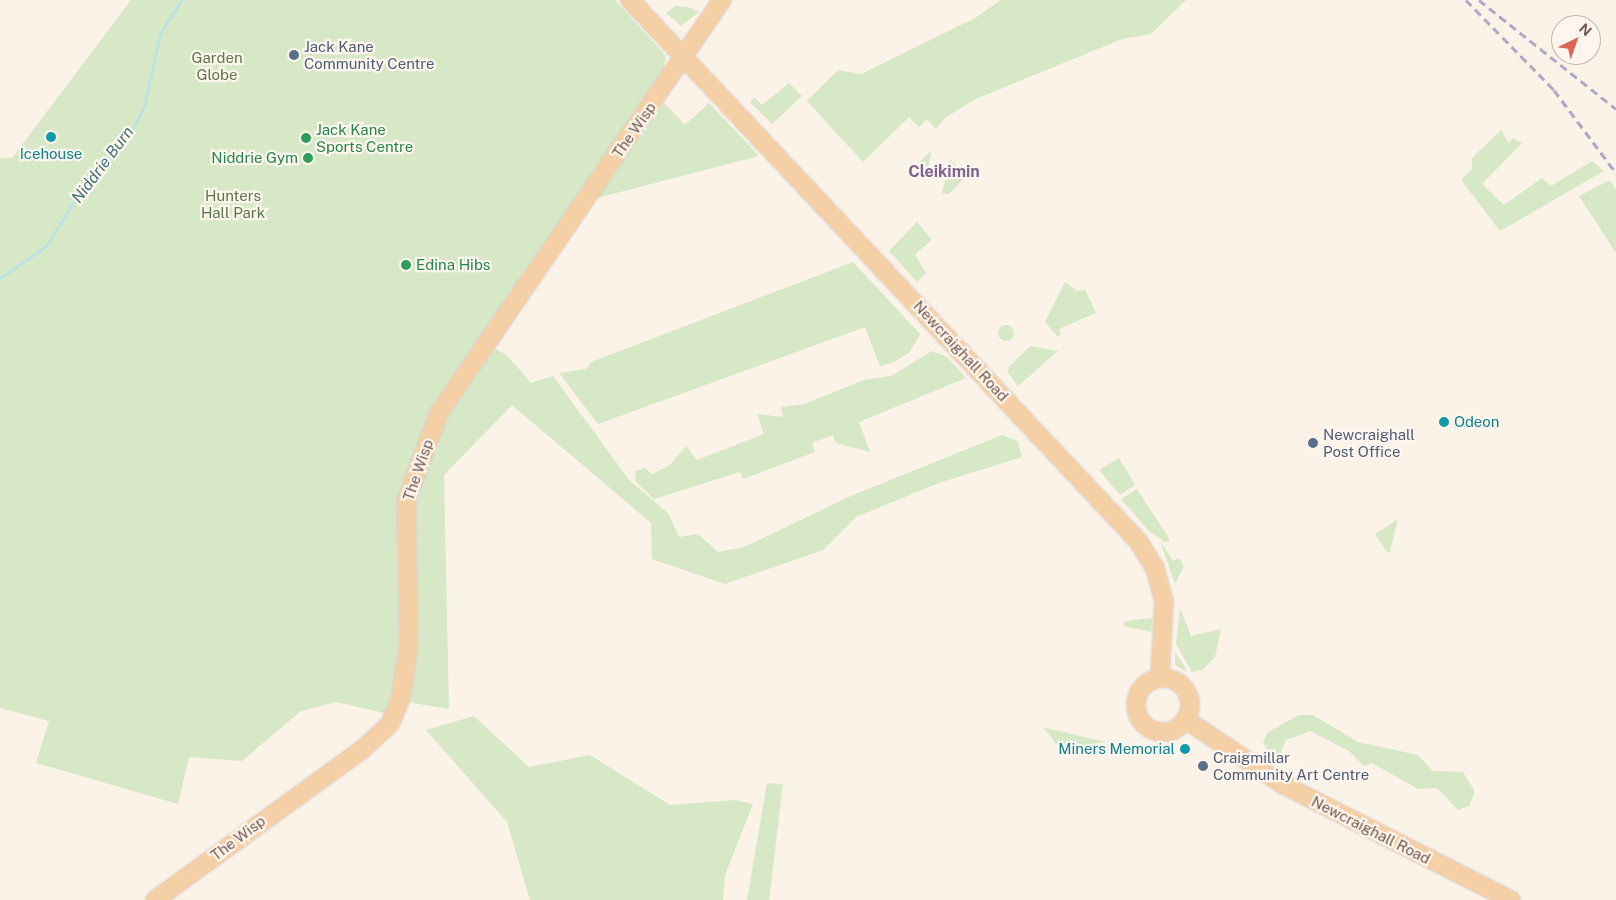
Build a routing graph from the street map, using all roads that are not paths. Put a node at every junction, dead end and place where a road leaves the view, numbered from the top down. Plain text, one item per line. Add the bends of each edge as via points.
1 (630, 0) edge
2 (722, 0) edge
3 (685, 58) junction
4 (1160, 678) junction
5 (1186, 719) junction
6 (155, 900) edge
7 (1511, 900) edge

1 - 3 main road, Newcraighall Road
2 - 3 main road, The Wisp
3 - 4 main road, Newcraighall Road via 1138,541 1155,568 1164,601
3 - 6 main road, The Wisp via 463,371 436,419 406,501 409,644 400,701 390,724 363,749
4 - 5 main road via 1177,682 1185,689 1190,701
4 - 5 main road via 1139,692 1139,716 1160,731 1175,728
5 - 7 main road, Newcraighall Road via 1282,784

